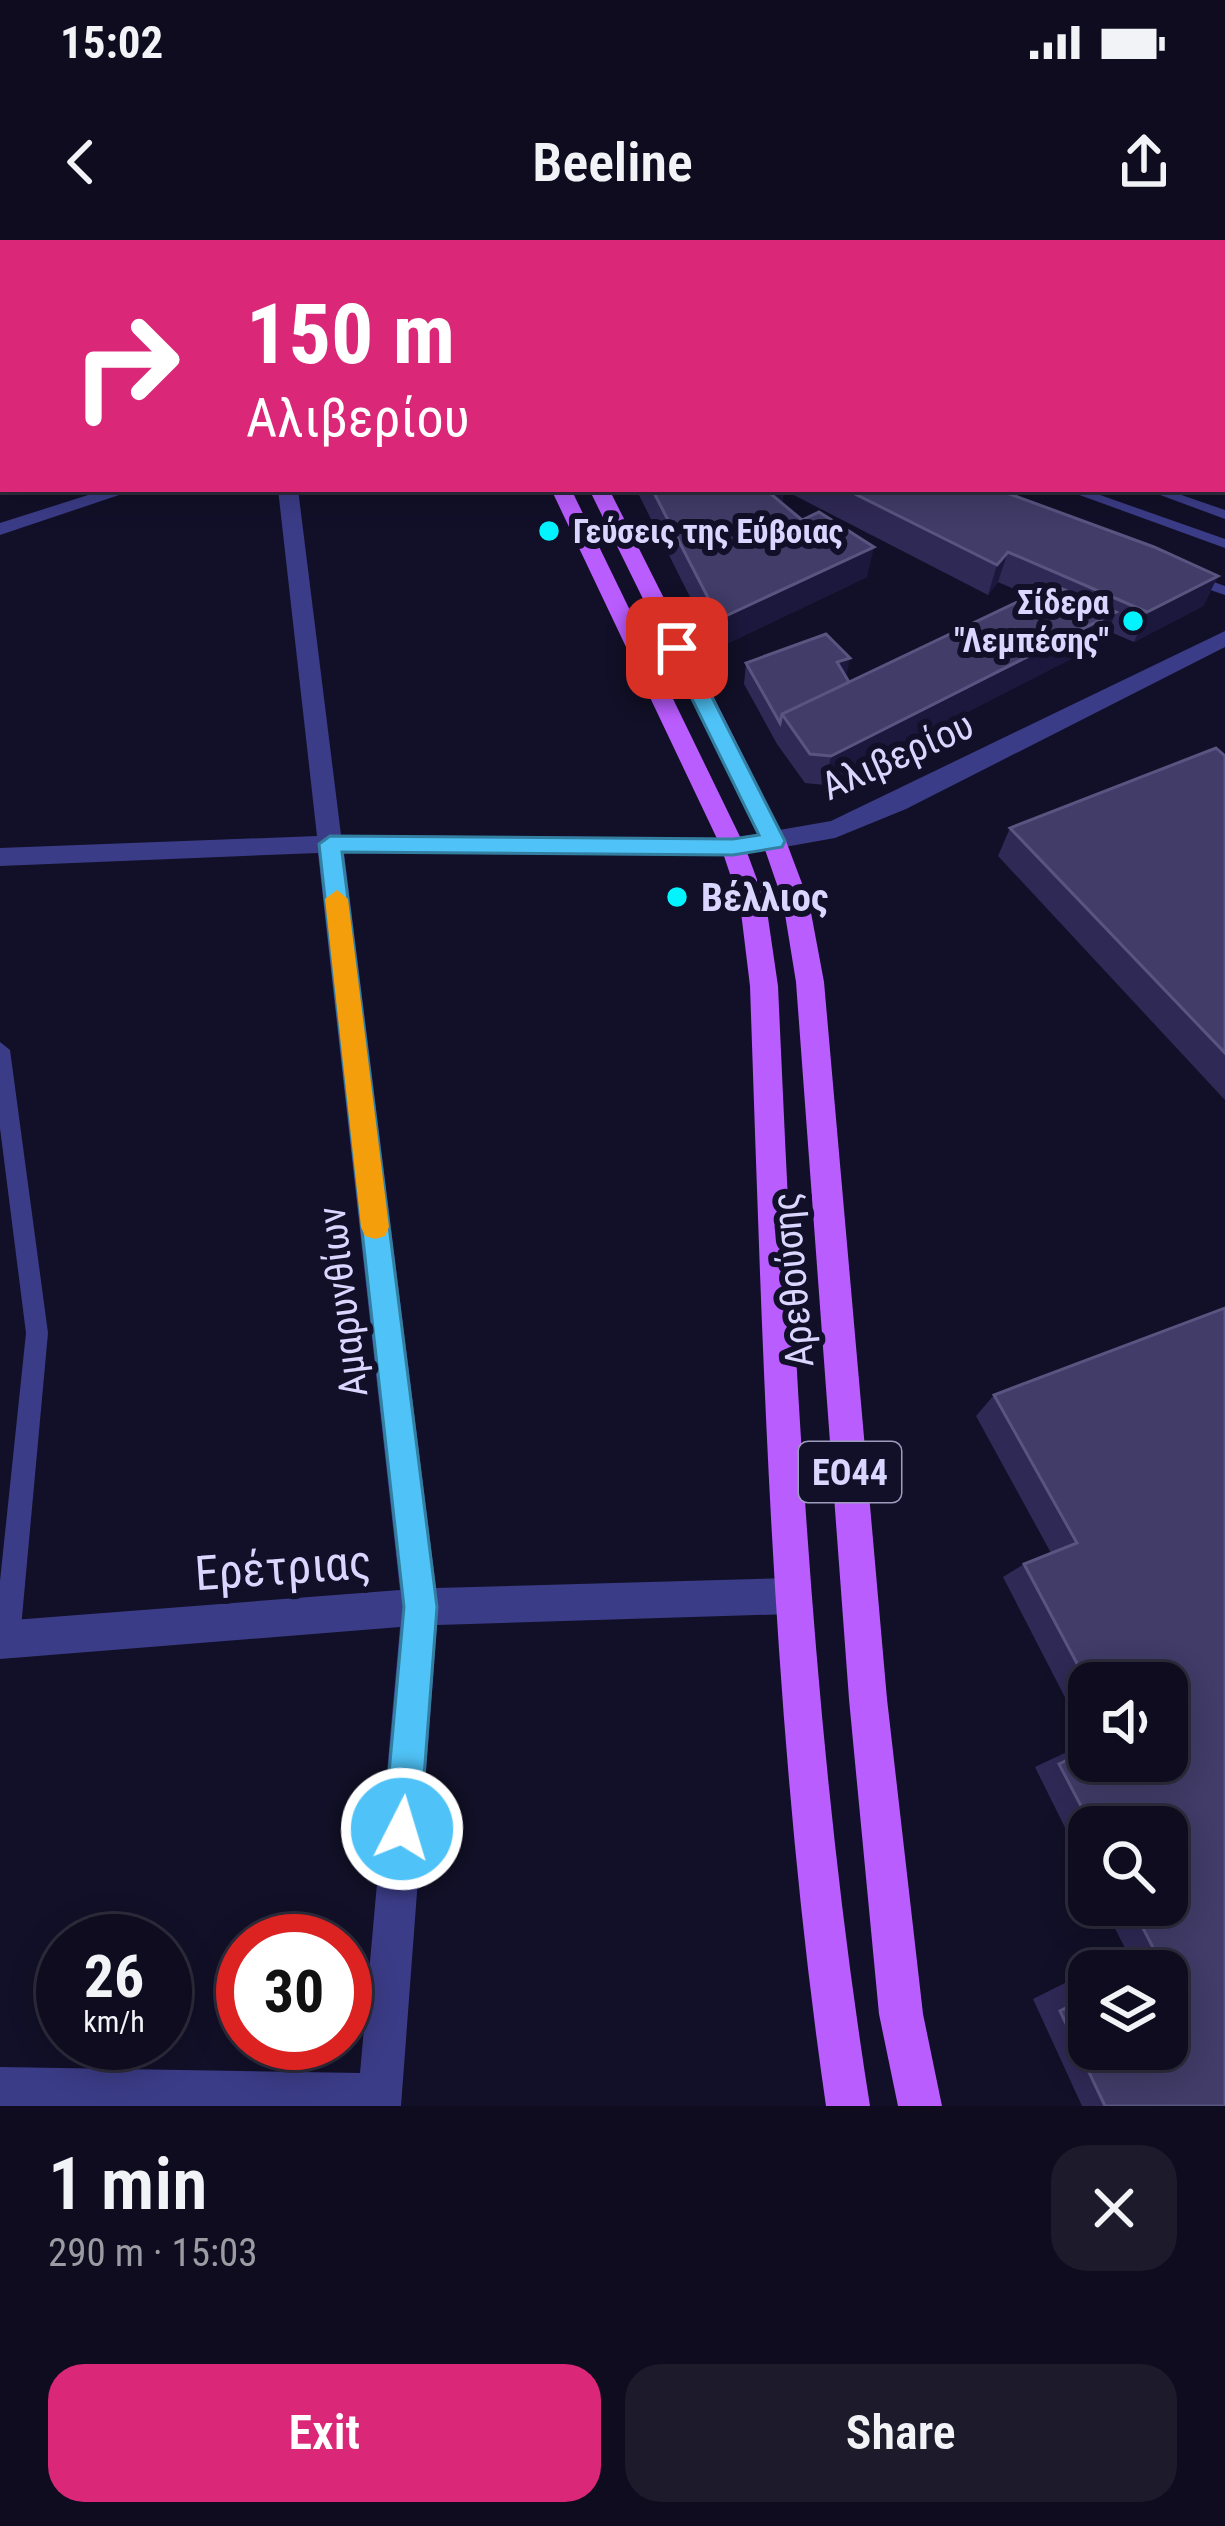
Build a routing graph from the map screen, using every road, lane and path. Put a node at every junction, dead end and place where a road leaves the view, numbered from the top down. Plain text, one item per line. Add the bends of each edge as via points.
1 (117, 492) edge
2 (288, 492) edge
3 (562, 492) edge
4 (600, 492) edge
5 (1078, 492) edge
6 (1160, 492) edge
7 (1225, 515) edge
8 (0, 529) edge
9 (1225, 544) edge
10 (1225, 571) edge
11 (1173, 572) edge
12 (1207, 583) junction
13 (1225, 591) edge
14 (1225, 638) edge
15 (1197, 653) junction
16 (1225, 669) edge
17 (774, 841) junction
18 (330, 844) junction
19 (733, 847) junction
20 (0, 857) edge
21 (0, 1050) edge
22 (790, 1596) junction
23 (420, 1607) junction
24 (4, 1640) edge
25 (0, 2089) edge
26 (379, 2101) edge
27 (848, 2106) edge
28 (920, 2106) edge

1 - 8 street
2 - 18 street, Αμαρυνθίων
3 - 19 main road, Αρεθούσης / ΕΟ44
4 - 17 main road, Αρεθούσης / ΕΟ44
5 - 9 lane
6 - 7 lane
10 - 12 lane
11 - 12 lane
12 - 13 lane
14 - 15 street, Αλιβερίου
15 - 16 street
15 - 17 street, Αλιβερίου via 897,803 835,829
17 - 19 street, Αλιβερίου
17 - 28 main road, Αρεθούσης / ΕΟ44 via 811,982 868,1699 901,2014
18 - 19 street, Αλιβερίου
18 - 20 street, Αλιβερίου
18 - 23 street, Αμαρυνθίων
19 - 22 main road, Αρεθούσης / ΕΟ44 via 753,904 764,986
21 - 24 lane via 37,1333
22 - 23 street, Ερέτριας
22 - 27 main road, Αρεθούσης / ΕΟ44 via 826,1982
23 - 24 street, Ερέτριας
23 - 26 street, Αμαρυνθίων
25 - 26 street

